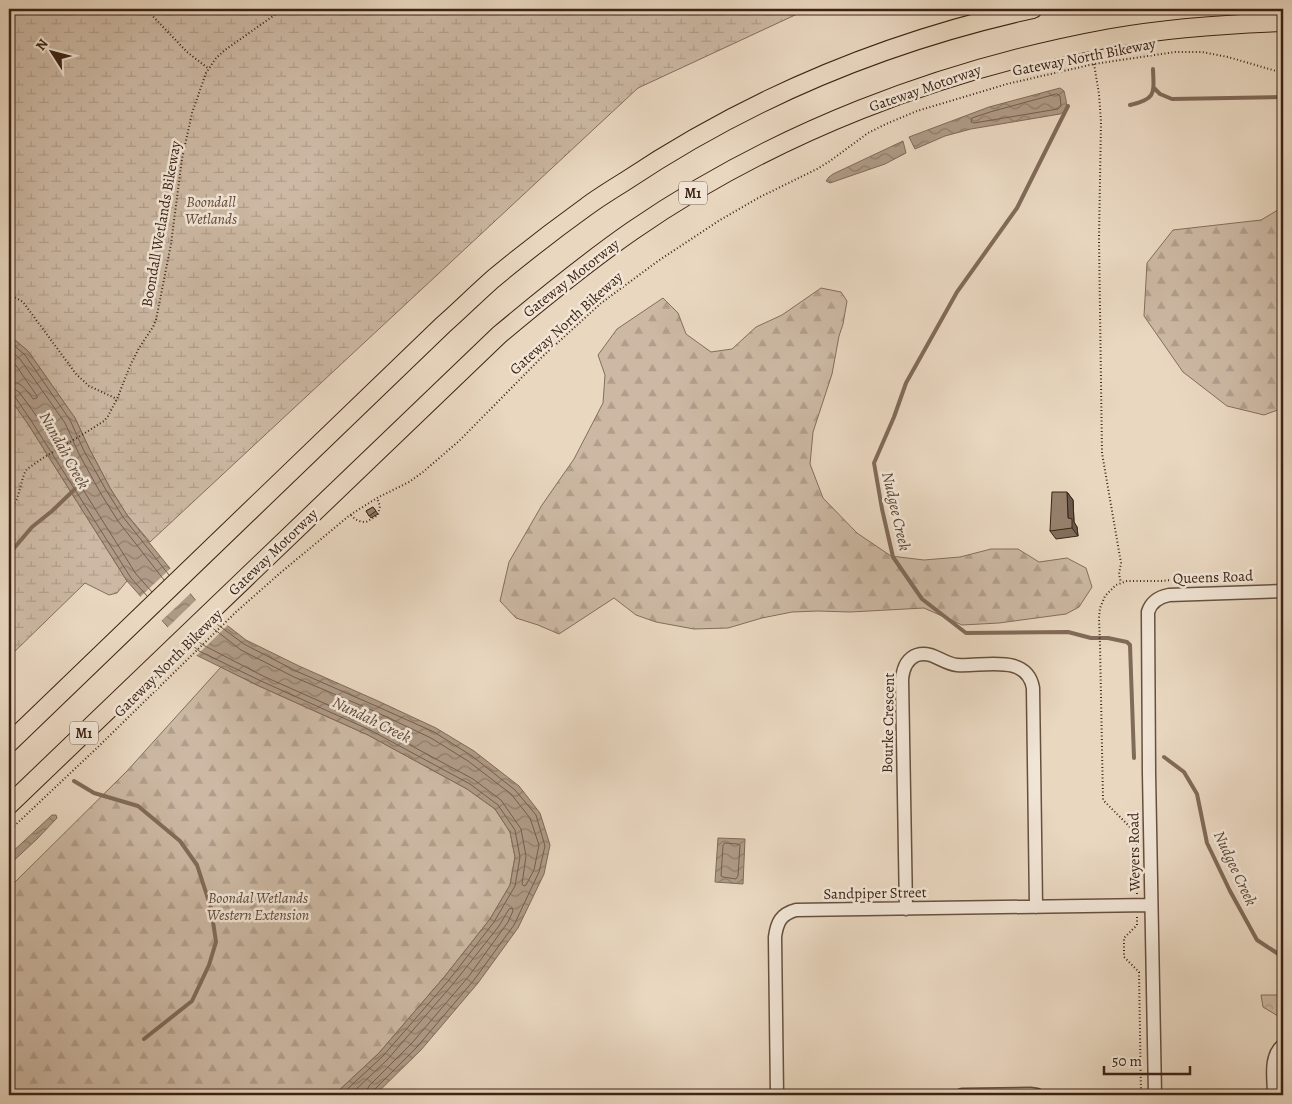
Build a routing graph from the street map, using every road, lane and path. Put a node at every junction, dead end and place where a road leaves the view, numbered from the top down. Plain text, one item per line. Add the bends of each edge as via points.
1 (146, 9) edge
2 (283, 9) edge
3 (1033, 9) edge
4 (1283, 22) edge
5 (1094, 64) junction
6 (209, 69) junction
7 (1283, 73) edge
8 (9, 294) edge
9 (117, 399) junction
10 (377, 498) junction
11 (9, 512) edge
12 (350, 515) junction
13 (1183, 580) dead end
14 (1121, 583) junction
15 (1283, 591) edge
16 (230, 605) junction
17 (1149, 608) joint
18 (9, 742) edge
19 (9, 805) edge
20 (9, 831) edge
21 (1137, 897) dead end
22 (1151, 905) junction
23 (1036, 907) junction
24 (906, 909) junction
25 (1137, 914) dead end
26 (1283, 1044) edge
27 (777, 1095) edge
28 (962, 1095) edge
29 (1037, 1095) edge
30 (1141, 1095) edge
31 (1155, 1095) edge
32 (1274, 1095) edge

1 - 6 path via 187,52
2 - 6 path, Boondall Wetlands Bikeway via 225,50
3 - 18 highway via 928,36 801,83 681,145 588,206 492,280
4 - 16 highway, Gateway Motorway / M1 via 1190,27 1147,33 1006,61 923,86 753,159 634,230 541,299 499,335
5 - 7 path, Gateway North Bikeway via 1169,53 1202,52 1228,56
5 - 10 path, Gateway North Bikeway via 1007,84 917,111 868,134 817,169 720,220 600,304 459,441 409,482
5 - 14 path via 1101,122 1102,453 1121,563
6 - 9 path, Boondall Wetlands Bikeway via 198,92 188,130 156,320 130,366
8 - 9 path via 23,302 82,380
9 - 11 path, Boondall Wetlands Bikeway via 104,420 27,470
10 - 12 path, Gateway North Bikeway
10 - 12 path via 380,506 378,515 366,522 355,520
12 - 16 path, Gateway North Bikeway via 279,574
13 - 14 path
14 - 21 path via 1111,589 1102,602 1099,618 1103,800 1137,834
15 - 17 street, Queens Road via 1169,595
16 - 19 highway, Gateway Motorway / M1 via 158,661
16 - 20 path, Gateway North Bikeway via 130,716
17 - 22 street, Weyers Road
22 - 23 street, Sandpiper Street
22 - 31 street, Weyers Road
23 - 24 street, Sandpiper Street
23 - 24 street, Bourke Crescent via 1032,680 1015,665 947,664 923,653 906,664 902,679
24 - 27 street, Sandpiper Street via 796,910 787,912 777,925
25 - 30 path via 1137,925 1124,938 1124,957 1139,972
26 - 32 street via 1275,1056
28 - 29 street

